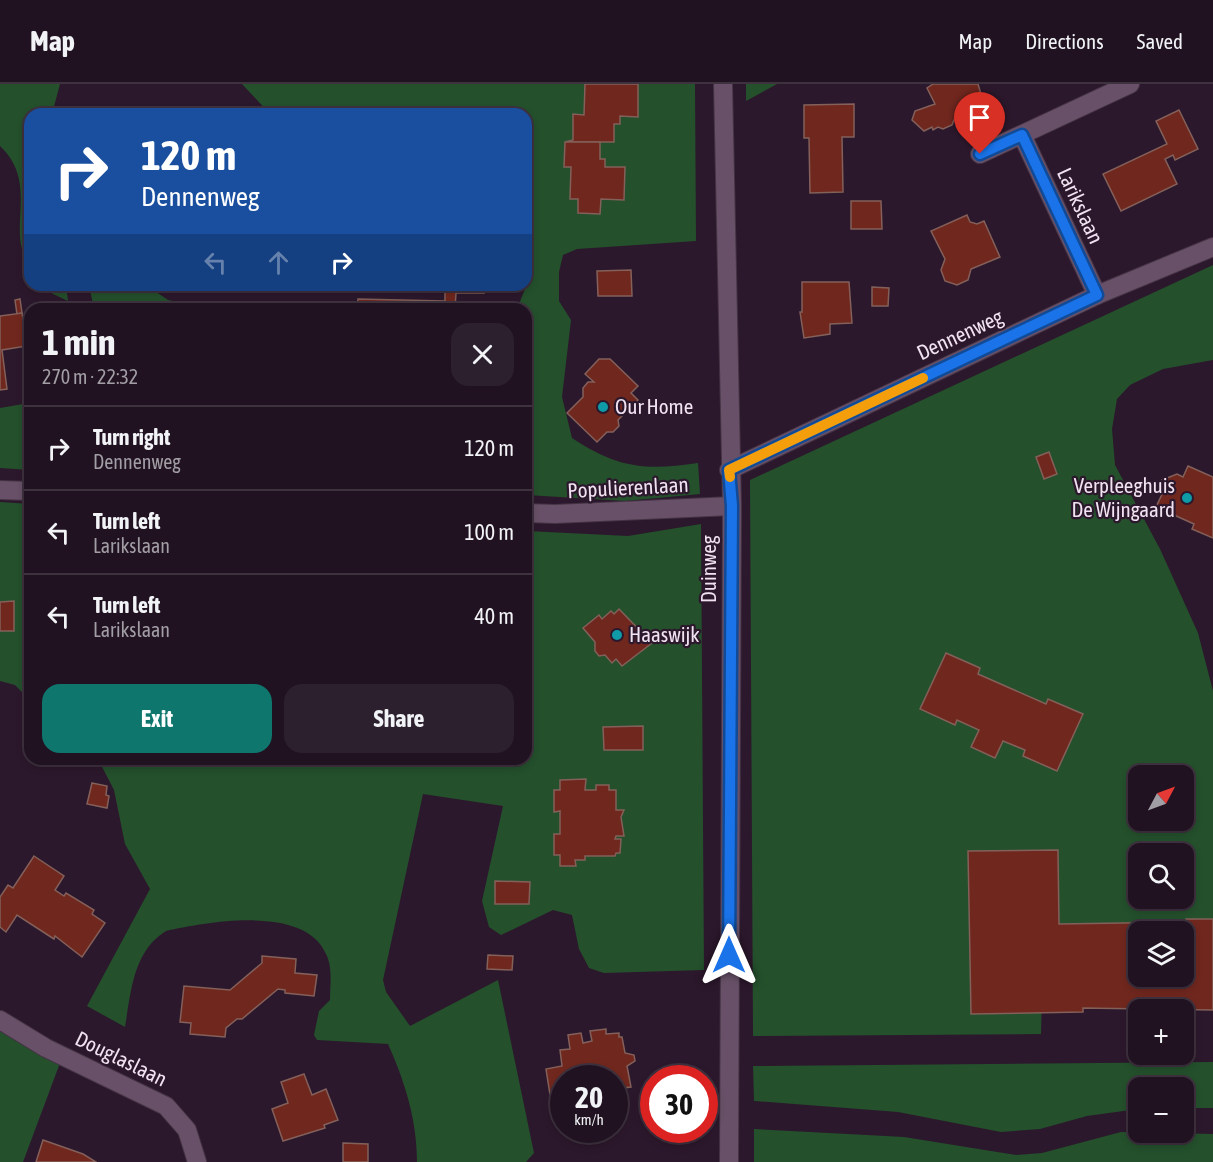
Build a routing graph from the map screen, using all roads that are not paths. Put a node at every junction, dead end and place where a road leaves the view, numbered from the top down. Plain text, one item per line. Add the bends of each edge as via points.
1 (723, 84) edge
2 (1130, 84) edge
3 (1022, 135) junction
4 (980, 154) dead end
5 (1213, 247) edge
6 (1097, 295) junction
7 (729, 470) junction
8 (0, 490) edge
9 (24, 491) edge
10 (732, 506) junction
11 (532, 513) edge
12 (0, 1020) edge
13 (197, 1162) edge
14 (729, 1162) edge

1 - 7 street, Duinweg
2 - 3 street
3 - 4 street
3 - 6 street, Larikslaan
5 - 6 street, Dennenweg
6 - 7 street, Dennenweg
7 - 10 street, Duinweg
8 - 9 street
10 - 11 street, Populierenlaan
10 - 14 street, Duinweg
12 - 13 street, Douglaslaan via 46,1048 166,1106 187,1130

